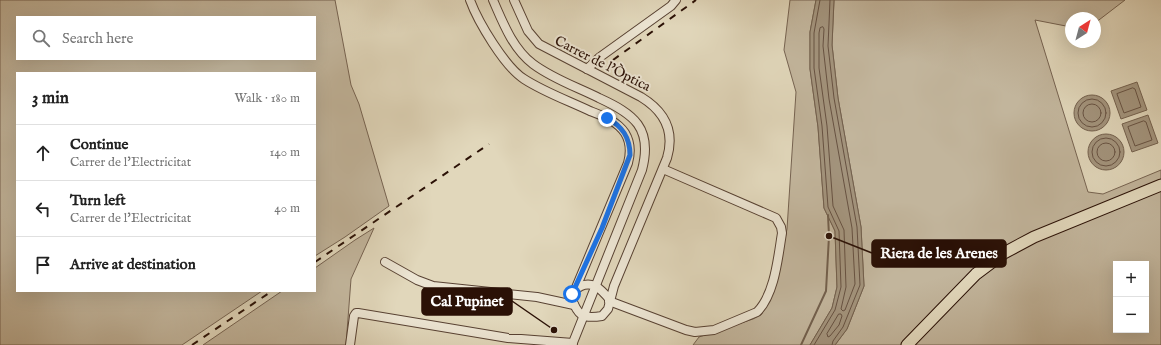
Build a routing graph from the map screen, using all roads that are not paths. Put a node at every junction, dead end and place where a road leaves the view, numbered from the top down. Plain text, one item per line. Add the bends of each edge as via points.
1 (470, 0) edge
2 (493, 0) edge
3 (514, 0) edge
4 (674, 3) edge
5 (587, 69) junction
6 (662, 169) junction
7 (1161, 185) edge
8 (384, 262) dead end
9 (586, 265) junction
10 (586, 286) junction
11 (596, 286) junction
12 (614, 286) junction
13 (603, 292) junction
14 (573, 297) junction
15 (610, 300) junction
16 (584, 316) junction
17 (572, 344) edge
18 (350, 345) edge
19 (906, 345) edge

1 - 9 street via 481,24 515,72 535,86 614,122 626,134 630,147 628,163
2 - 11 street via 511,38 524,57 544,71 621,108 632,117 643,135 645,148 642,170
3 - 5 street, Carrer de l'Òptica via 533,38 547,49
4 - 5 street
5 - 6 street, Carrer de l'Òptica via 641,97 658,110 666,124 670,141 670,149
6 - 12 street, Carrer de l'Òptica
6 - 15 street via 776,218 782,233 772,283 757,312 714,330 700,332 686,330
7 - 19 main road via 1034,237 1004,253 976,274
8 - 14 street via 433,286 558,301
9 - 10 street
9 - 14 street
10 - 11 street
10 - 14 street via 579,286
11 - 13 street
11 - 16 street
12 - 13 street
12 - 15 street, Carrer de l'Òptica
13 - 15 street
14 - 16 street via 579,314
15 - 16 street, Carrer de l'Òptica via 608,309 602,316
16 - 17 street
17 - 18 street via 508,338 356,313

